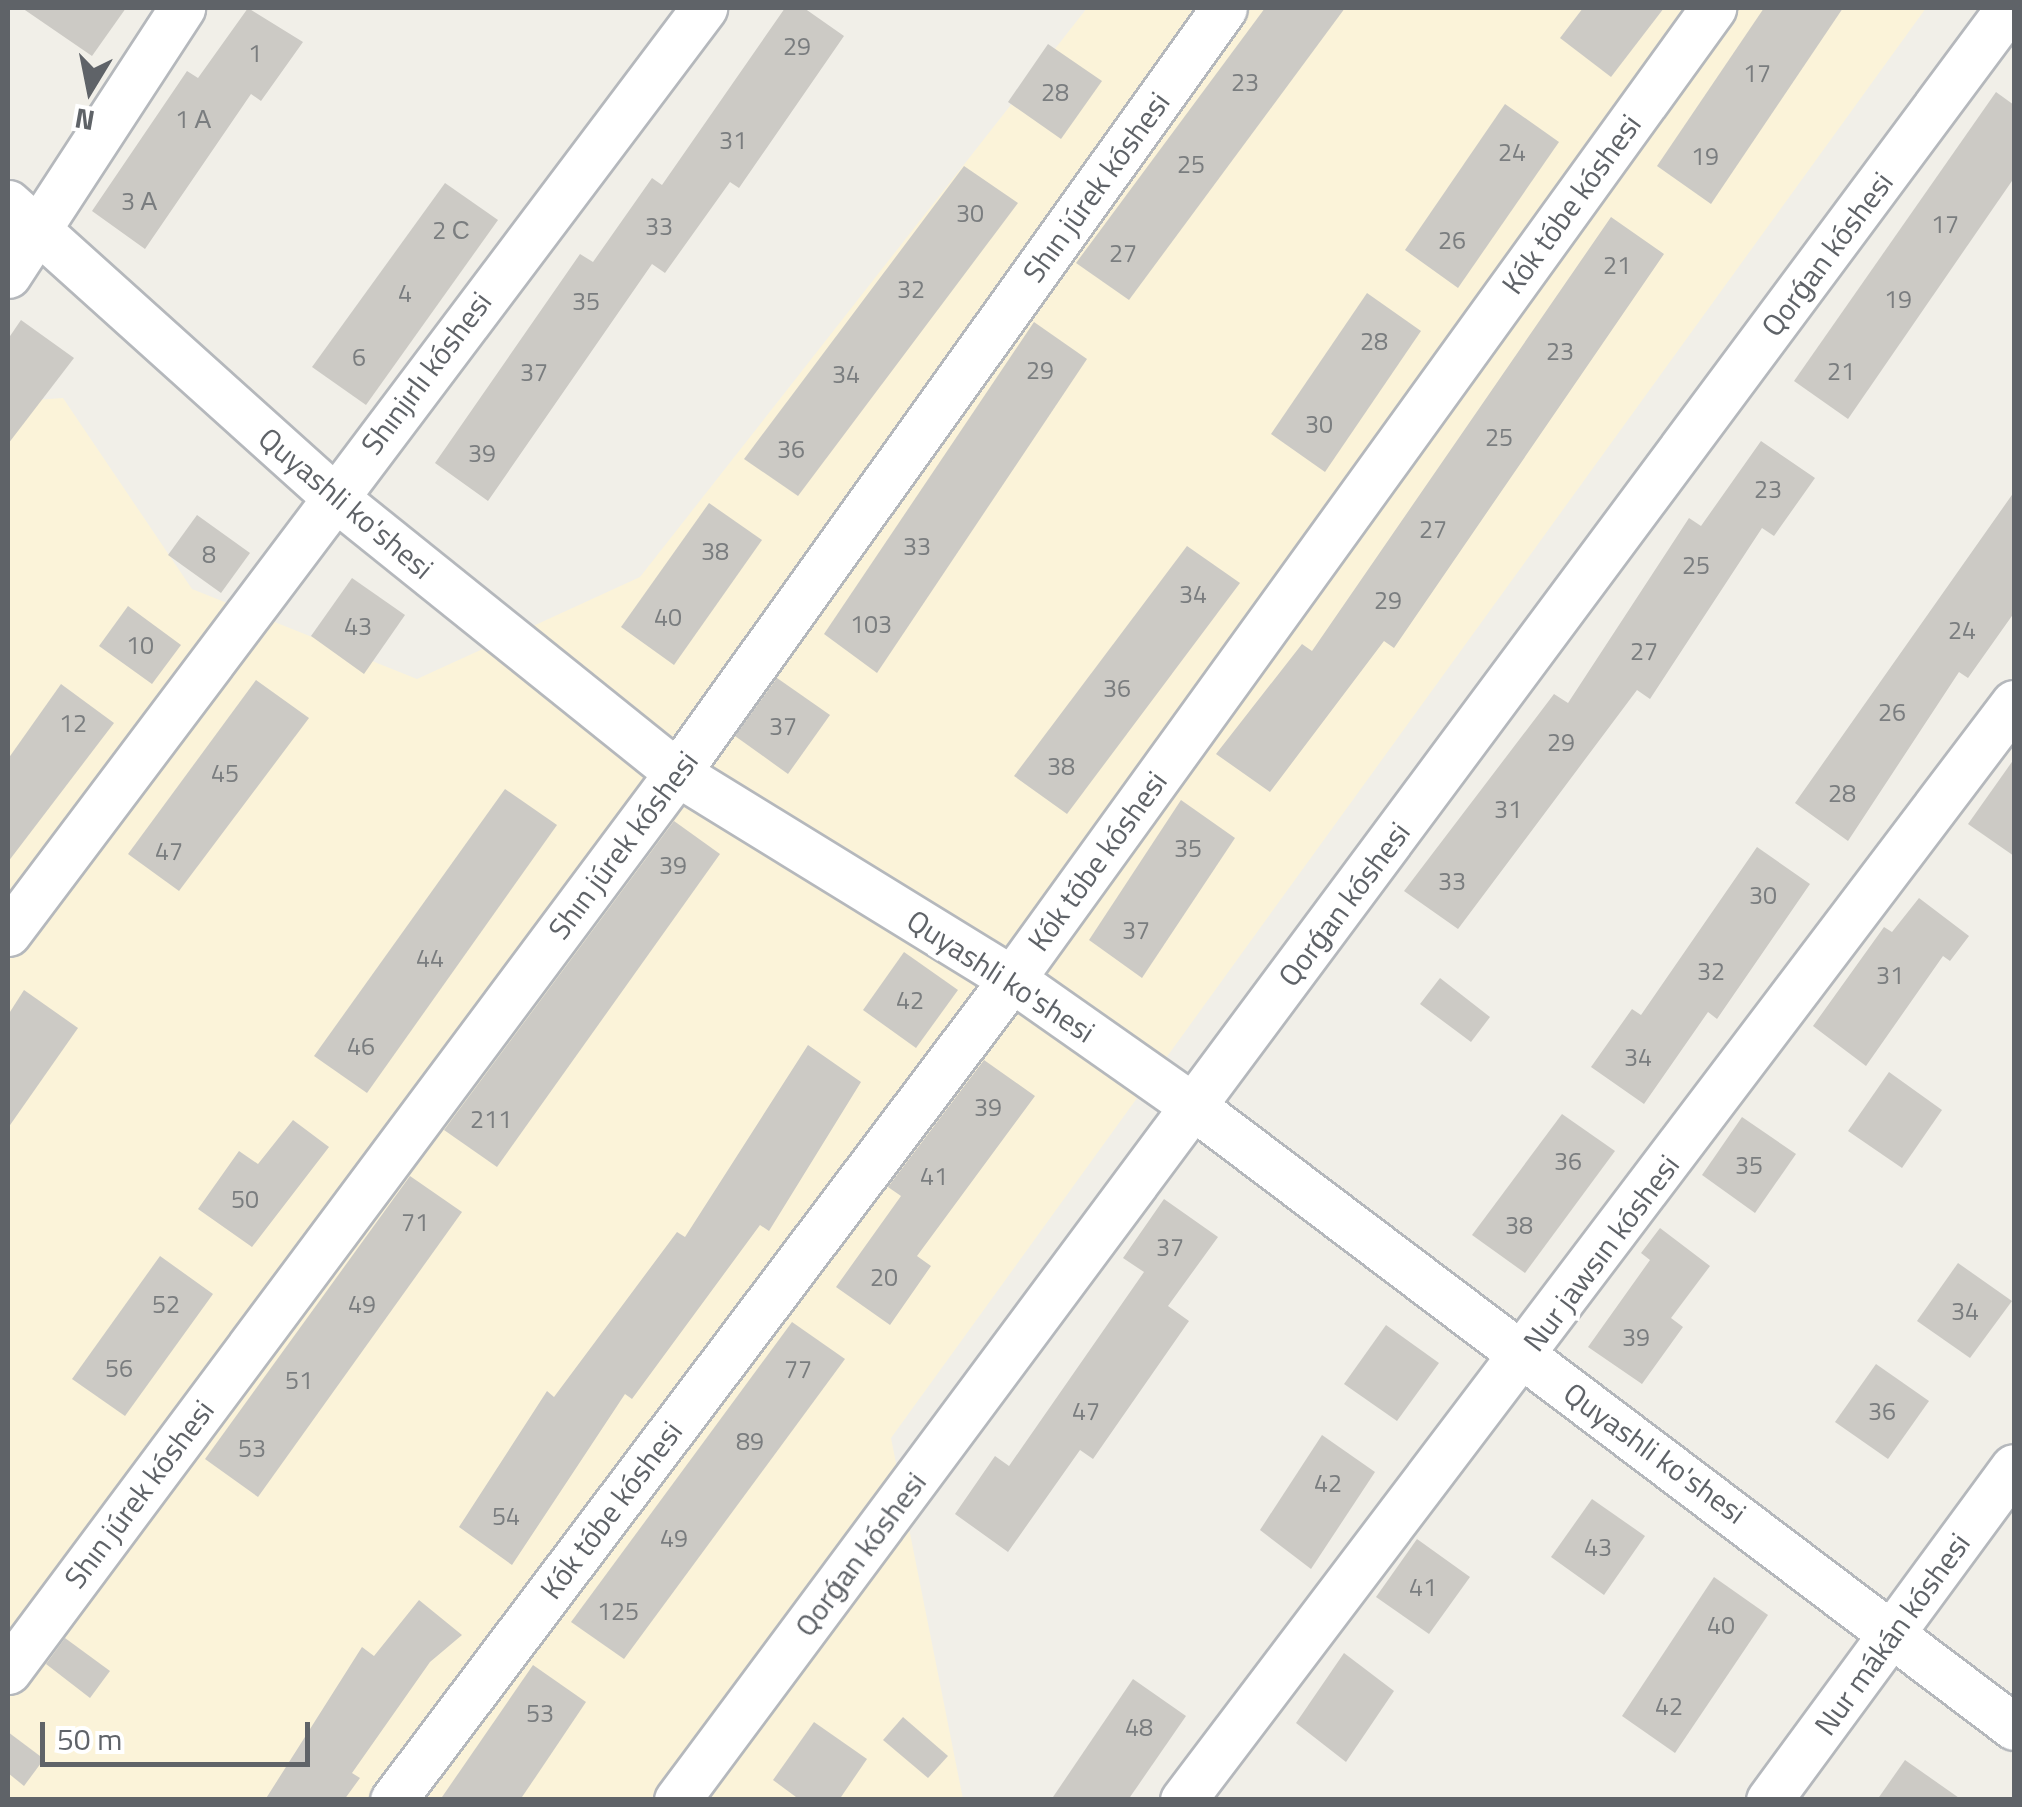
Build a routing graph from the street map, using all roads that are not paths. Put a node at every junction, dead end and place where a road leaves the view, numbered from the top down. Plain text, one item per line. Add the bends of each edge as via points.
1 (182, 8) edge
2 (704, 8) edge
3 (1224, 8) edge
4 (1713, 8) edge
5 (2009, 8) edge
6 (8, 203) edge
7 (40, 234) junction
8 (8, 274) edge
9 (333, 496) junction
10 (2014, 704) edge
11 (677, 773) junction
12 (8, 933) edge
13 (1012, 979) junction
14 (1194, 1107) junction
15 (1523, 1356) junction
16 (2014, 1468) edge
17 (1896, 1629) junction
18 (8, 1671) edge
19 (2014, 1727) edge
20 (393, 1800) edge
21 (676, 1800) edge
22 (1183, 1800) edge
23 (1769, 1800) edge

1 - 7 street
2 - 9 street, Shınjırlı kóshesi
3 - 11 street, Shın júrek kóshesi
4 - 13 street, Kók tóbe kóshesi
5 - 14 street, Qorǵan kóshesi
6 - 7 street, Quyashli ko'shesi
7 - 8 street
7 - 9 street, Quyashli ko'shesi
9 - 11 street, Quyashli ko'shesi
9 - 12 street, Shınjırlı kóshesi
10 - 15 street, Nur jawsın kóshesi
11 - 13 street, Quyashli ko'shesi
11 - 18 street, Shın júrek kóshesi
13 - 14 street, Quyashli ko'shesi
13 - 20 street, Kók tóbe kóshesi
14 - 15 street, Quyashli ko'shesi
14 - 21 street, Qorǵan kóshesi
15 - 17 street, Quyashli ko'shesi
15 - 22 street, Nur jawsın kóshesi
16 - 17 street, Nur mákán kóshesi
17 - 19 street, Quyashli ko'shesi
17 - 23 street, Nur mákán kóshesi

